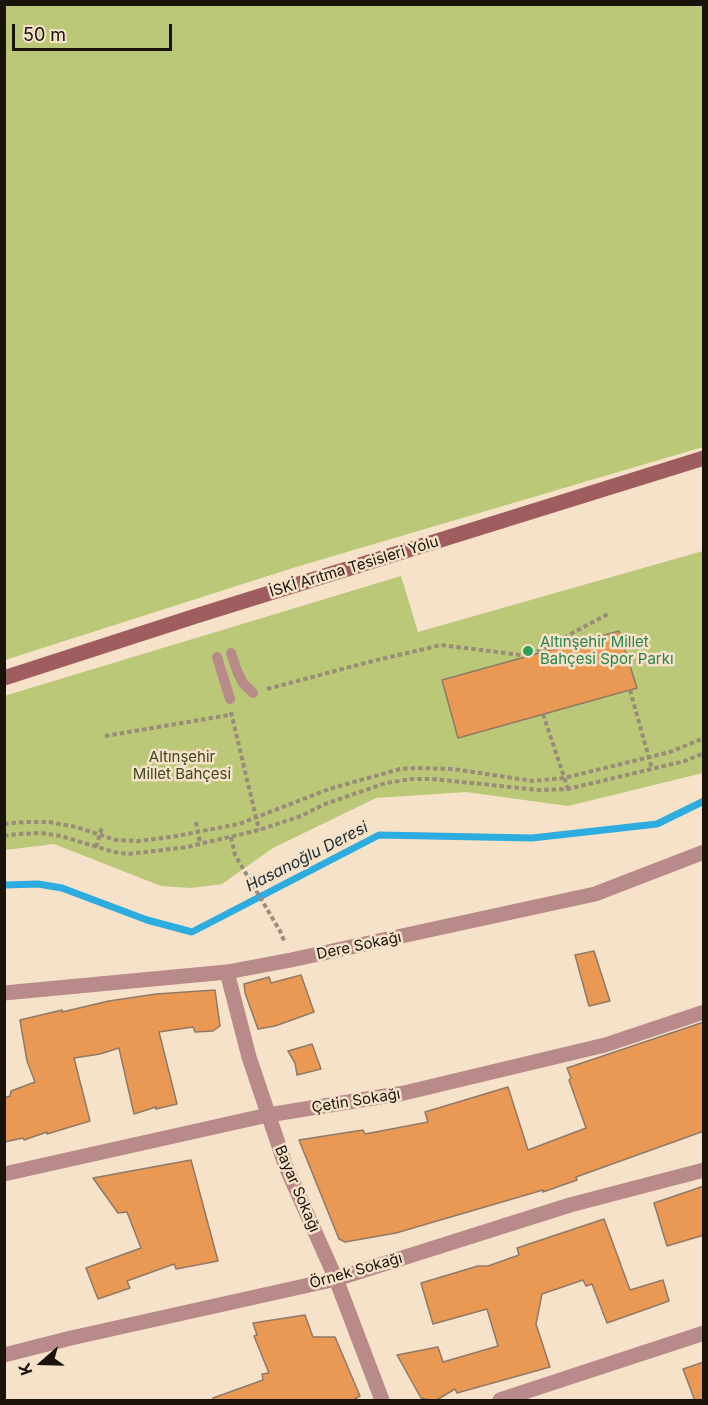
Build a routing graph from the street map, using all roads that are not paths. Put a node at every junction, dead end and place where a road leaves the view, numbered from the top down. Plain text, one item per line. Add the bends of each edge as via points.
1 (704, 458) edge
2 (231, 653) dead end
3 (217, 657) dead end
4 (4, 678) edge
5 (253, 693) road end
6 (230, 699) road end
7 (704, 852) edge
8 (227, 972) junction
9 (4, 993) edge
10 (704, 1012) edge
11 (268, 1115) junction
12 (704, 1170) edge
13 (4, 1174) edge
14 (336, 1279) junction
15 (704, 1333) edge
16 (4, 1354) edge
17 (382, 1401) edge
18 (500, 1401) edge

1 - 4 main road, İSKİ Arıtma Tesisleri Yolu
2 - 5 lane via 243,683
3 - 6 lane
7 - 8 street, Dere Sokağı via 595,894
8 - 9 street, Dere Sokağı
8 - 11 street, Bayar Sokağı
10 - 11 street, Çetin Sokağı via 605,1045 415,1091
11 - 13 street, Çetin Sokağı
11 - 14 street, Bayar Sokağı via 286,1167
12 - 14 street, Örnek Sokağı via 570,1206
14 - 16 street, Örnek Sokağı
14 - 17 street, Bayar Sokağı
15 - 18 street

